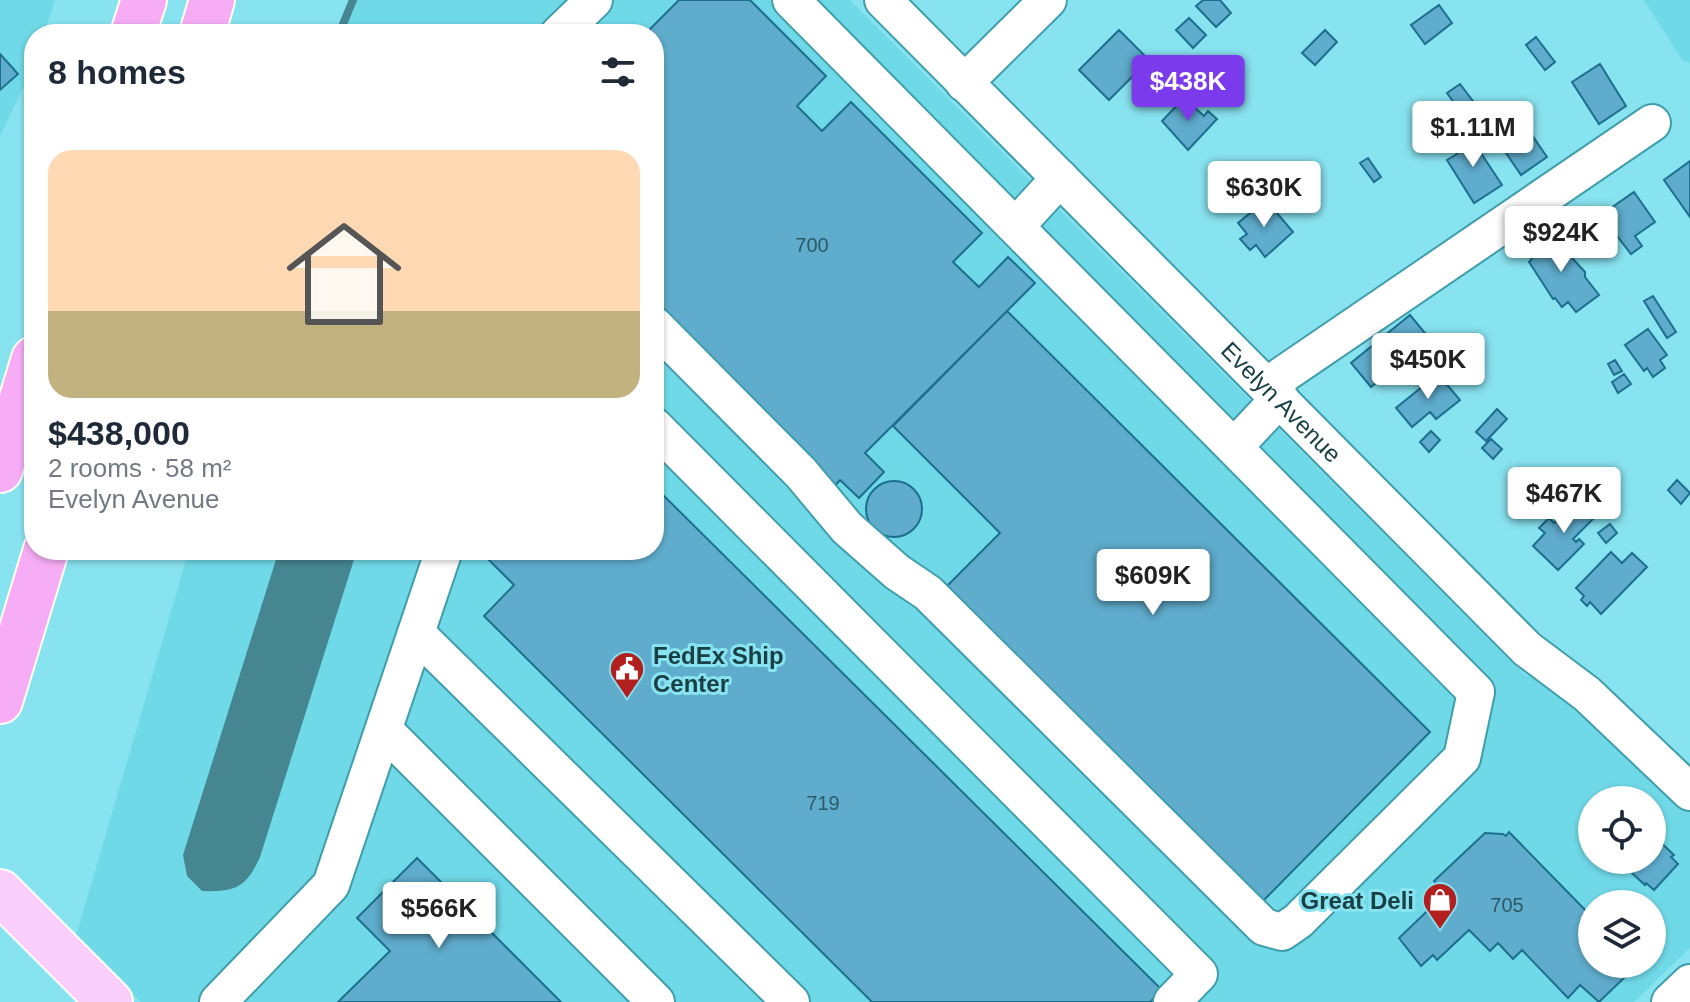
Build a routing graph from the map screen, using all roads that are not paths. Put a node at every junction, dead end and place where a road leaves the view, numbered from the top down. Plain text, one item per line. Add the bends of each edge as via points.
1 (144, 0) edge
2 (212, 0) edge
3 (594, 0) edge
4 (883, 0) edge
5 (1048, 0) edge
6 (814, 7) edge
7 (136, 24) edge
8 (205, 24) edge
9 (569, 24) edge
10 (964, 83) junction
11 (1652, 123) dead end
12 (1060, 178) junction
13 (1016, 226) junction
14 (664, 335) edge
15 (24, 392) edge
16 (1274, 392) junction
17 (664, 436) edge
18 (1234, 447) junction
19 (0, 470) edge
20 (43, 560) edge
21 (441, 560) edge
22 (416, 633) junction
23 (0, 701) edge
24 (384, 730) junction
25 (1690, 792) edge
26 (0, 892) edge
27 (1690, 983) edge
28 (110, 1002) edge
29 (218, 1002) edge
30 (656, 1002) edge
31 (791, 1002) edge
32 (1172, 1002) edge
33 (1670, 1002) edge

1 - 7 highway
2 - 8 highway
3 - 9 street
4 - 10 street, Evelyn Avenue
5 - 10 street
6 - 13 street
10 - 12 street, Evelyn Avenue
11 - 16 street
12 - 13 street
12 - 16 street, Evelyn Avenue
13 - 18 street
14 - 18 street via 801,473 847,528 928,593 1264,927 1282,932 1462,758 1476,692
15 - 19 highway
16 - 18 street
16 - 25 street, Evelyn Avenue via 1527,649 1587,694
17 - 32 street via 1199,974
20 - 23 highway
21 - 22 street
22 - 24 street
22 - 31 street
24 - 29 street via 331,885
24 - 30 street
26 - 28 main road
27 - 33 street

